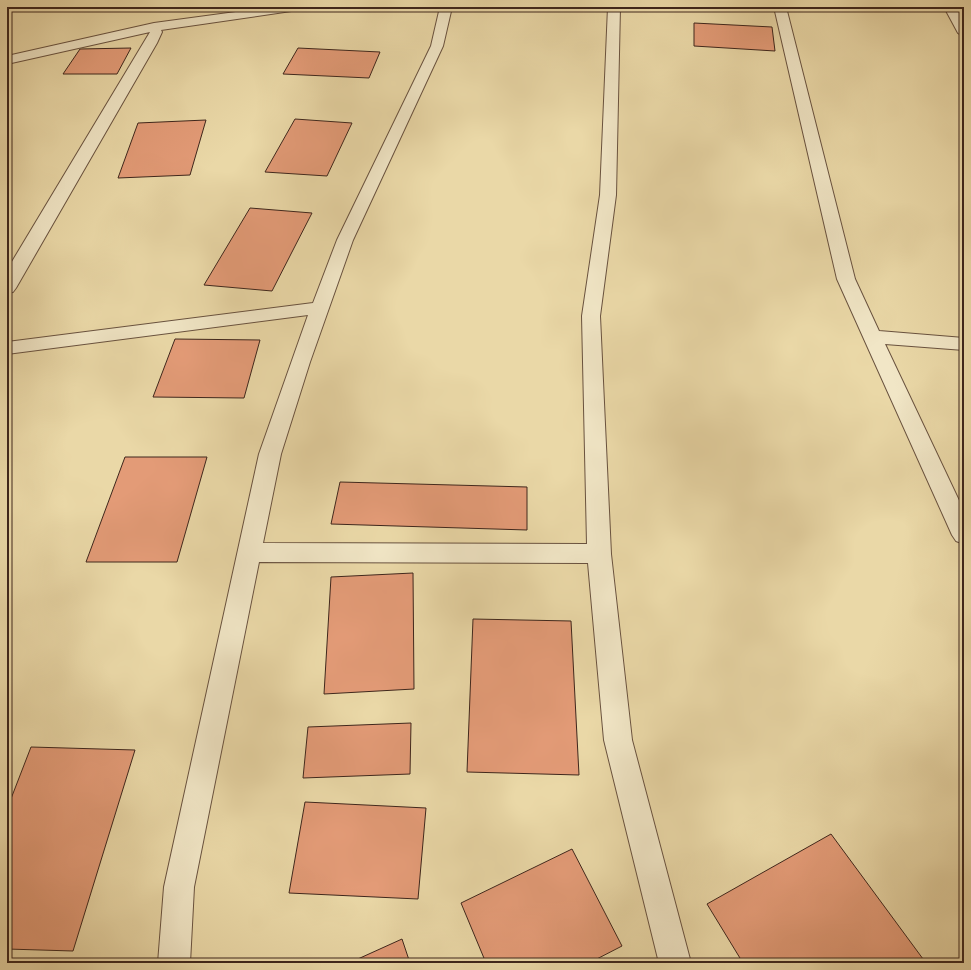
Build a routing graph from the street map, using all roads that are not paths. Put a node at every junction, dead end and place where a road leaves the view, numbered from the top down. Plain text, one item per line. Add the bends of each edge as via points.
1 (298, 7) edge
2 (446, 7) edge
3 (614, 7) edge
4 (780, 7) edge
5 (950, 7) edge
6 (154, 28) junction
7 (964, 33) edge
8 (7, 60) edge
9 (7, 288) edge
10 (319, 308) junction
11 (874, 337) junction
12 (964, 344) edge
13 (7, 348) edge
14 (964, 535) edge
15 (249, 552) junction
16 (599, 554) junction
17 (174, 963) edge
18 (675, 963) edge

1 - 6 street
2 - 10 street via 437,46 345,240
3 - 16 street via 608,195 591,316
4 - 11 street via 846,279
5 - 7 street
6 - 8 street
6 - 9 street via 156,32 152,43
10 - 13 street
10 - 15 street via 270,454
11 - 12 street
11 - 14 street
15 - 16 street
15 - 17 street via 179,886
16 - 18 street via 618,740

